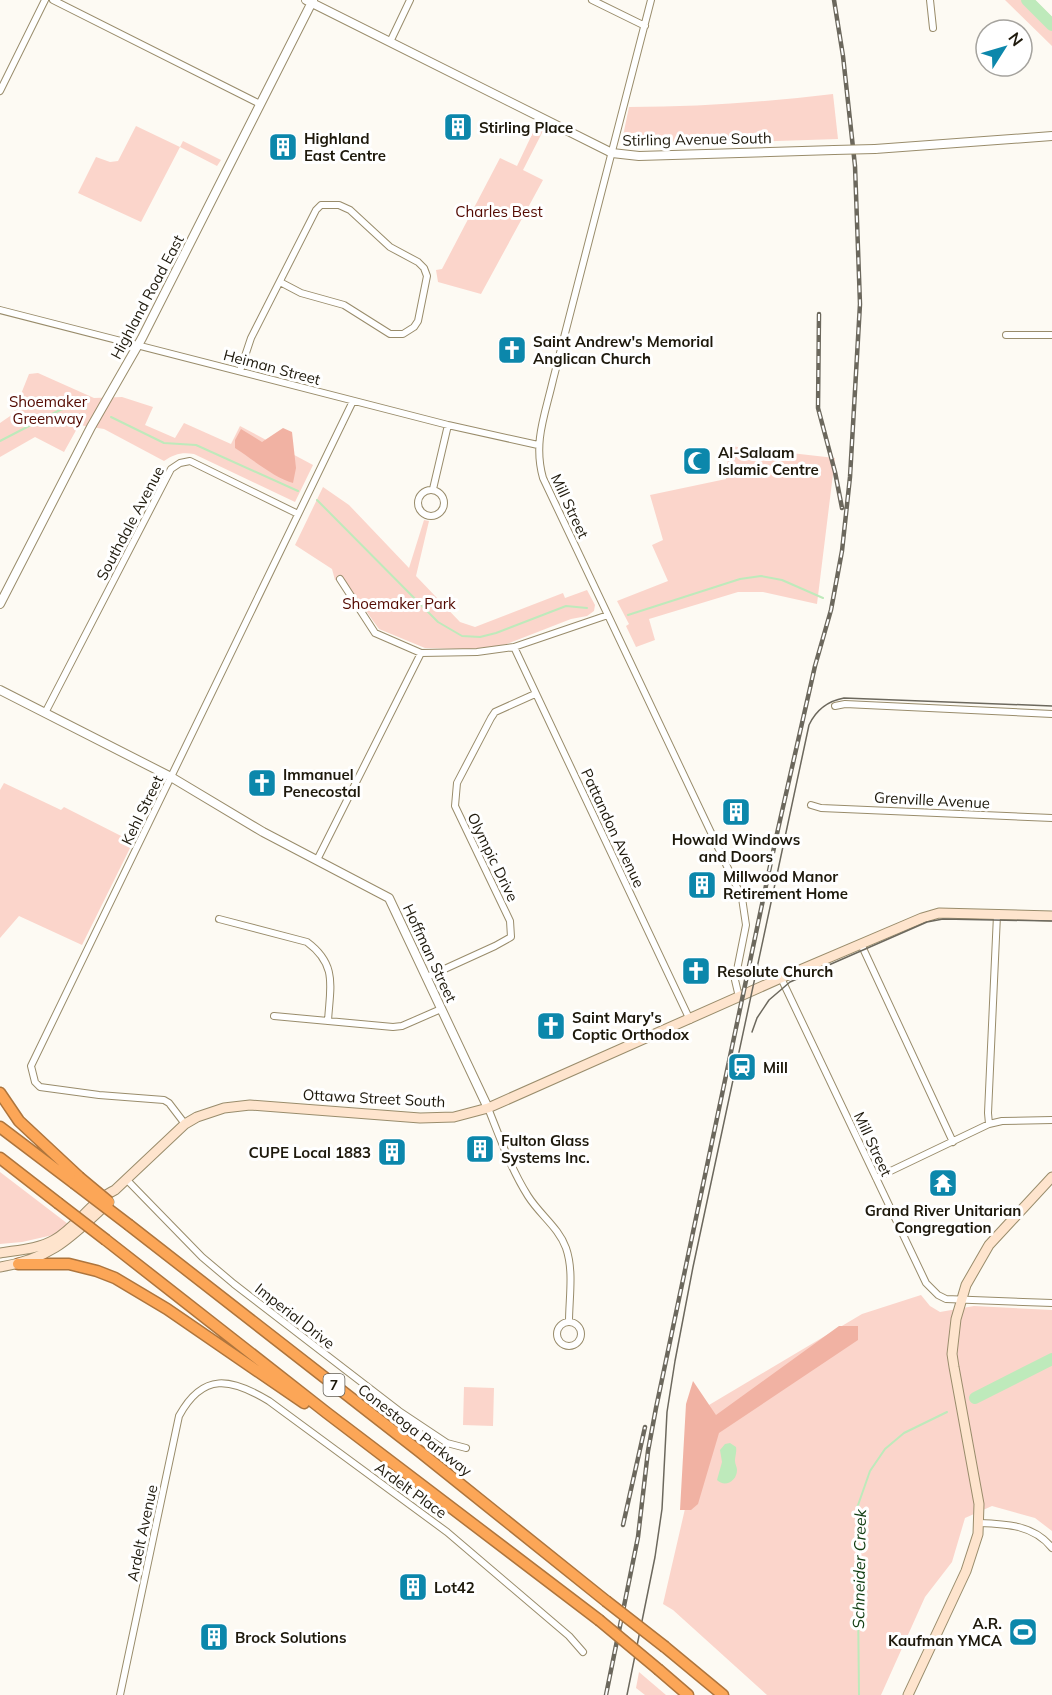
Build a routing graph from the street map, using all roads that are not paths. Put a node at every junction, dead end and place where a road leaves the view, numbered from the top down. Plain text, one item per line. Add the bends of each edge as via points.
1 (45, 0) edge
2 (53, 0) edge
3 (410, 0) edge
4 (592, 0) edge
5 (651, 0) edge
6 (930, 0) edge
7 (310, 1) edge
8 (645, 26) junction
9 (933, 28) dead end
10 (390, 42) junction
11 (0, 91) edge
12 (260, 104) junction
13 (1052, 136) edge
14 (612, 153) junction
15 (280, 282) junction
16 (0, 310) edge
17 (1006, 335) dead end
18 (1052, 335) edge
19 (139, 345) junction
20 (240, 371) junction
21 (353, 401) junction
22 (448, 425) junction
23 (538, 445) junction
24 (433, 489) junction
25 (297, 514) junction
26 (340, 579) dead end
27 (0, 604) edge
28 (608, 615) junction
29 (514, 647) junction
30 (421, 652) junction
31 (0, 690) edge
32 (535, 694) junction
33 (835, 706) dead end
34 (45, 713) junction
35 (1052, 714) edge
36 (171, 777) junction
37 (811, 805) dead end
38 (1052, 818) edge
39 (316, 860) junction
40 (997, 915) junction
41 (1052, 916) edge
42 (219, 919) dead end
43 (861, 944) junction
44 (427, 977) junction
45 (781, 978) junction
46 (739, 997) junction
47 (441, 1009) junction
48 (274, 1016) dead end
49 (690, 1020) junction
50 (328, 1021) junction
51 (0, 1093) edge
52 (488, 1108) junction
53 (1052, 1120) edge
54 (185, 1124) junction
55 (989, 1124) junction
56 (0, 1127) edge
57 (953, 1142) junction
58 (0, 1158) edge
59 (1052, 1177) edge
60 (876, 1178) junction
61 (126, 1179) junction
62 (77, 1180) junction
63 (115, 1190) junction
64 (0, 1253) edge
65 (18, 1264) junction
66 (0, 1267) edge
67 (961, 1299) junction
68 (1052, 1303) edge
69 (569, 1322) dead end
70 (205, 1387) joint
71 (327, 1413) junction
72 (466, 1448) dead end
73 (979, 1523) junction
74 (1052, 1548) edge
75 (583, 1652) dead end
76 (120, 1695) edge
77 (688, 1695) edge
78 (723, 1695) edge
79 (908, 1695) edge

1 - 11 street
2 - 12 street
3 - 10 street
4 - 8 street
5 - 8 street, Mill Street
6 - 9 street
7 - 10 street, Stirling Avenue South
7 - 12 street, Highland Road East
8 - 14 street, Mill Street
10 - 14 street, Stirling Avenue South
12 - 19 street, Highland Road East
13 - 14 street, Stirling Avenue South, bridge via 875,149 639,156
14 - 23 street, Mill Street
15 - 15 street via 301,293 344,305 390,334 403,334 418,321 427,276 418,262 390,247 350,210 328,204 316,210
15 - 20 street via 251,338
16 - 19 street, Heiman Street
17 - 18 street
19 - 20 street, Heiman Street
19 - 27 street, Highland Road East via 91,427
20 - 21 street, Heiman Street
21 - 22 street, Heiman Street
21 - 25 street, Kehl Street
22 - 23 street, Heiman Street
22 - 24 street
23 - 28 street, Mill Street via 543,478
24 - 24 street via 424,492 418,502 420,510 429,516 442,512 445,503 442,494
25 - 34 street, Southdale Avenue via 190,461 171,469
25 - 36 street, Kehl Street
26 - 30 street via 375,633
28 - 29 street
28 - 46 street, Mill Street via 742,898 746,925 735,980
29 - 30 street via 477,652
29 - 32 street, Pattandon Avenue
30 - 39 street
31 - 34 street, Hoffman Street
32 - 44 street, Olympic Drive via 495,712 457,783 455,806 510,921 511,937
32 - 49 street, Pattandon Avenue
33 - 35 street
34 - 36 street, Hoffman Street
36 - 39 street, Hoffman Street
36 - 54 street, Kehl Street via 31,1073 40,1087 164,1100
37 - 38 street, Grenville Avenue
39 - 44 street, Hoffman Street via 389,898
40 - 41 main road, Ottawa Street South
40 - 43 main road, Ottawa Street South via 931,915
40 - 55 street
42 - 50 street via 307,942 317,950 330,970
43 - 45 main road, Ottawa Street South
43 - 57 street
44 - 47 street, Hoffman Street
45 - 46 main road, Ottawa Street South
45 - 60 street, Mill Street
46 - 49 main road, Ottawa Street South
47 - 50 street via 393,1027
47 - 52 street, Hoffman Street
48 - 50 street
49 - 52 main road, Ottawa Street South
51 - 62 highway via 19,1121
52 - 54 main road, Ottawa Street South via 454,1117 420,1118 250,1106 224,1108
52 - 69 street, Hoffman Street via 525,1191 565,1245 570,1270
53 - 55 street
54 - 61 main road, Ottawa Street South
55 - 57 street
56 - 62 highway, Conestoga Parkway / 7
57 - 60 street
58 - 71 highway, 7, bridge
59 - 67 main road via 989,1245
60 - 67 street, Mill Street via 924,1281 946,1299
61 - 63 main road, Ottawa Street South
61 - 72 street, Imperial Drive via 234,1284 399,1411 447,1443
62 - 78 highway, Conestoga Parkway / 7, bridge
63 - 64 main road, Ottawa Street South via 55,1239
63 - 65 main road, Ottawa Street South via 112,1200 61,1245
65 - 66 main road, Ottawa Street South
65 - 71 highway via 69,1264 115,1278 311,1408
67 - 68 street, Mill Street
67 - 73 main road via 952,1354
70 - 75 street, Ardelt Place via 230,1383 269,1401 447,1532
70 - 76 street, Ardelt Avenue via 188,1400 179,1416
71 - 77 highway, 7, bridge via 599,1620
73 - 74 street via 1027,1529
73 - 79 main road via 966,1571

